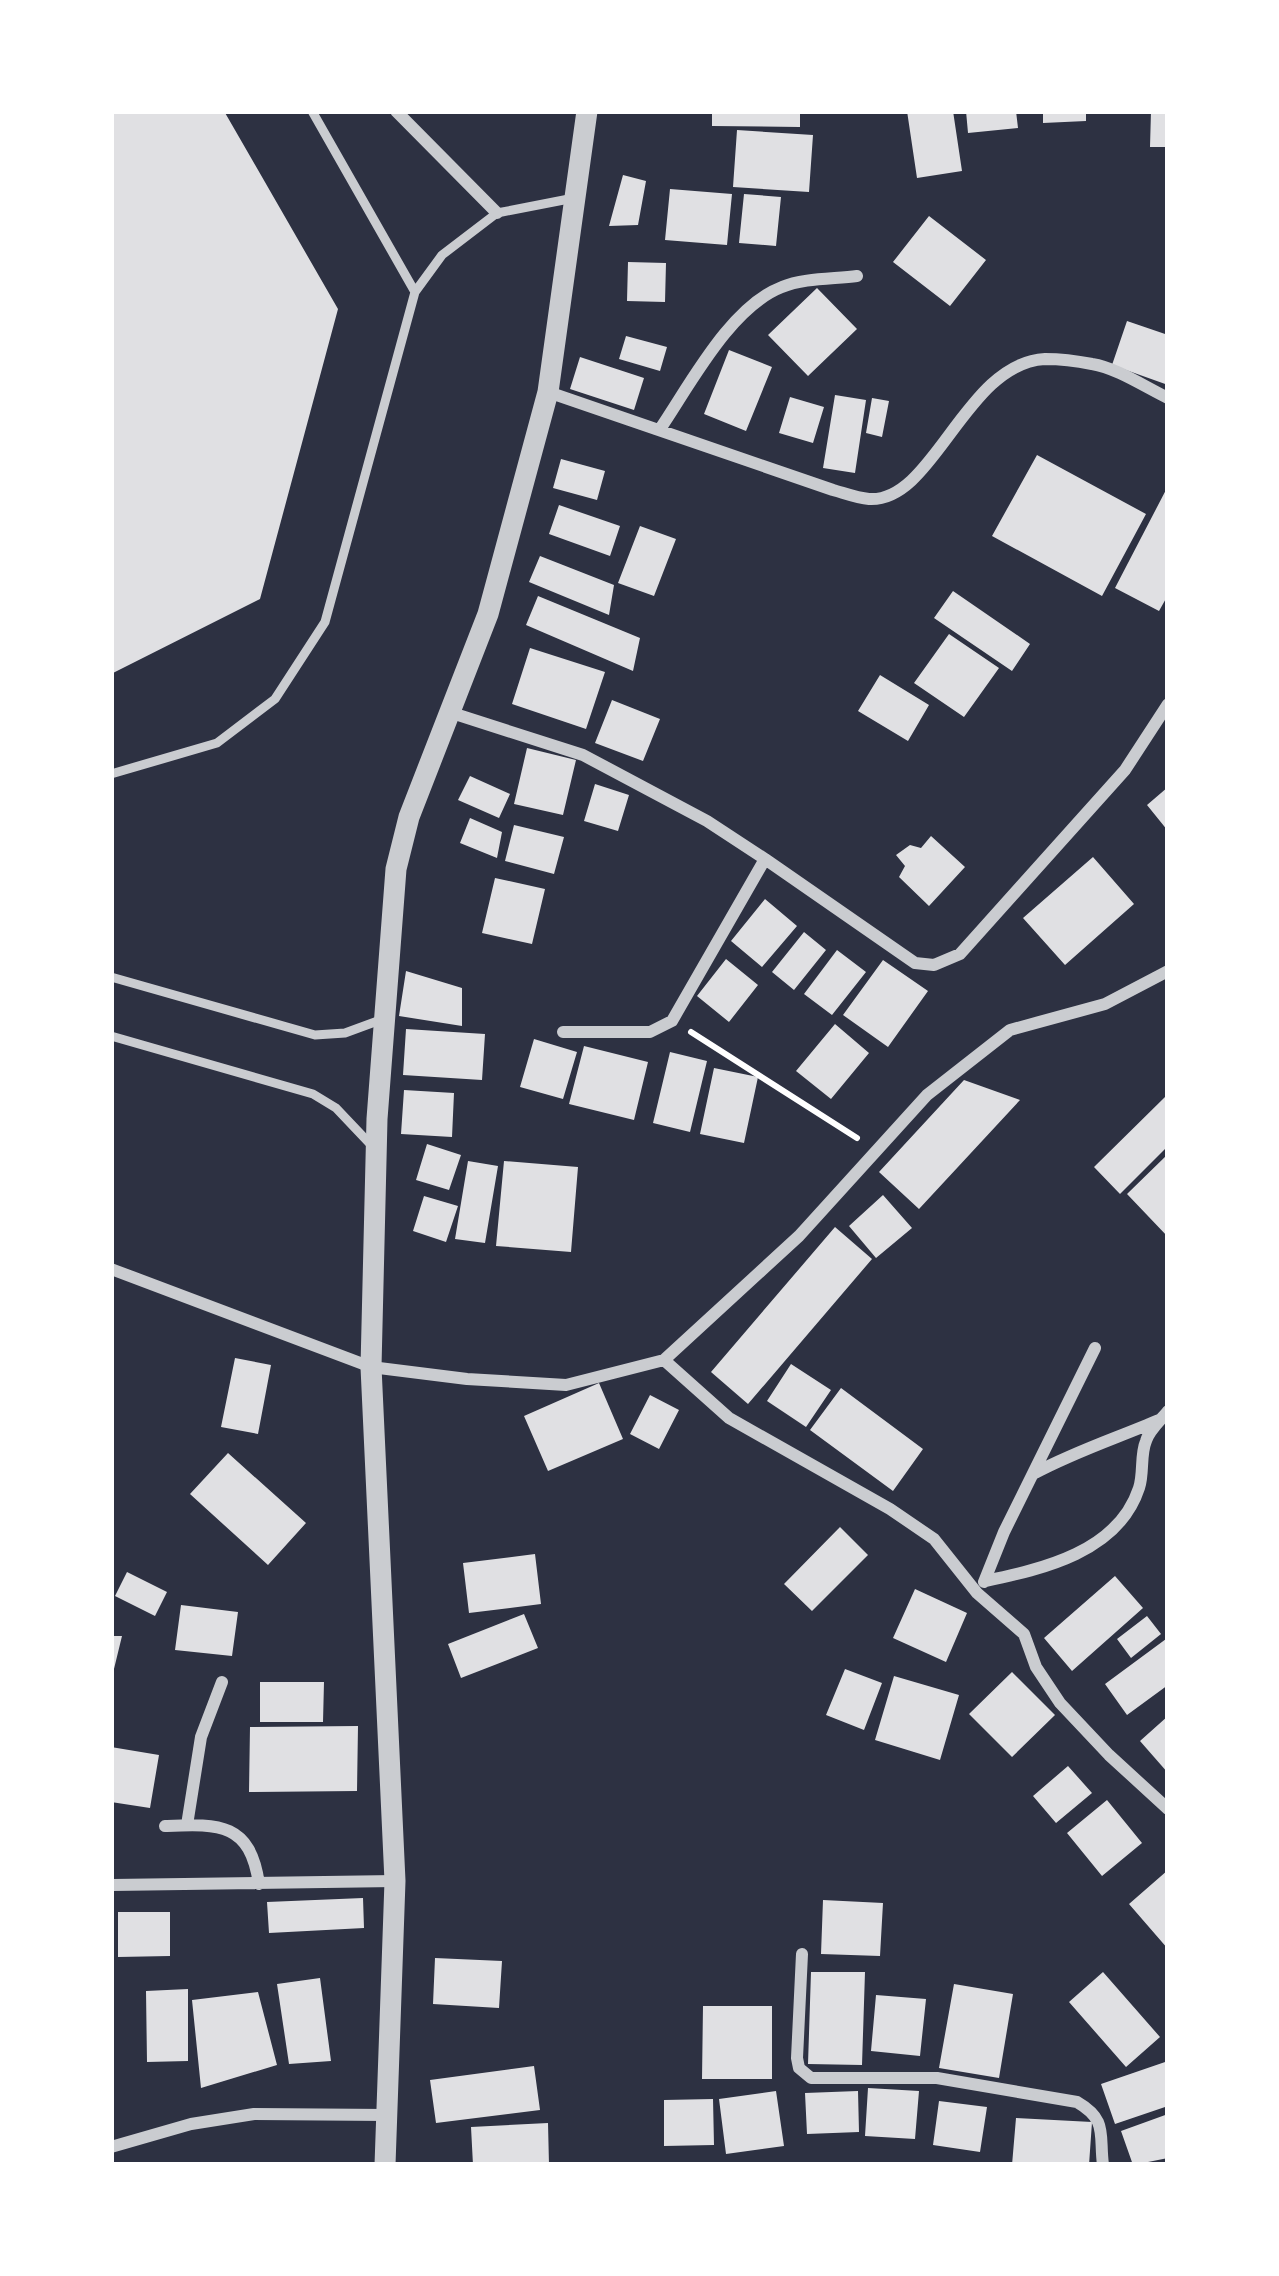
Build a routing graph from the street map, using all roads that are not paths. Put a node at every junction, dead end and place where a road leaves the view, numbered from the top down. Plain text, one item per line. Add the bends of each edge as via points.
1 (312, 111) edge
2 (396, 111) edge
3 (587, 111) edge
4 (574, 198) junction
5 (497, 213) junction
6 (856, 276) dead end
7 (415, 292) junction
8 (548, 392) junction
9 (1168, 398) edge
10 (659, 429) junction
11 (1168, 704) edge
12 (452, 713) junction
13 (111, 774) edge
14 (765, 859) junction
15 (1168, 971) edge
16 (111, 976) edge
17 (384, 1018) junction
18 (563, 1032) dead end
19 (111, 1036) edge
20 (376, 1150) junction
21 (111, 1269) edge
22 (1095, 1348) dead end
23 (664, 1360) junction
24 (371, 1367) junction
25 (1165, 1414) edge
26 (1034, 1473) junction
27 (981, 1587) junction
28 (222, 1682) dead end
29 (1168, 1808) edge
30 (187, 1825) junction
31 (165, 1826) dead end
32 (395, 1881) junction
33 (259, 1884) junction
34 (112, 1885) edge
35 (802, 1954) dead end
36 (388, 2115) junction
37 (111, 2146) edge
38 (385, 2165) edge
39 (1103, 2165) edge

1 - 7 lane
2 - 5 street
3 - 4 street
4 - 5 lane
4 - 8 street
5 - 7 lane via 442,255
6 - 10 street via 782,286 760,302 717,344
7 - 13 lane via 325,622 275,699 217,743
8 - 10 street
8 - 12 street via 488,614
9 - 10 street via 1097,364 1042,359 1006,373 920,474 872,500
11 - 14 street via 1125,770 947,962 915,963
12 - 14 street via 583,755
12 - 17 street via 396,869
14 - 18 street via 672,1022 650,1033
15 - 23 street via 1105,1004 1010,1030 927,1095 799,1236
16 - 17 lane via 315,1035
17 - 20 street
19 - 20 lane via 313,1094
20 - 24 street
21 - 24 street
22 - 26 street
23 - 24 street via 566,1385
23 - 27 street via 729,1418 934,1540
24 - 32 street
25 - 26 street
25 - 27 street via 1146,1439 1139,1489 1098,1544
26 - 27 street
27 - 29 street via 1024,1634 1060,1703
28 - 30 street via 201,1737
30 - 31 street
30 - 33 street via 227,1828 247,1842
32 - 33 street
32 - 36 street
33 - 34 street
35 - 39 street via 797,2058 804,2074 937,2078 1078,2102 1102,2130
36 - 37 street via 254,2114
36 - 38 street

